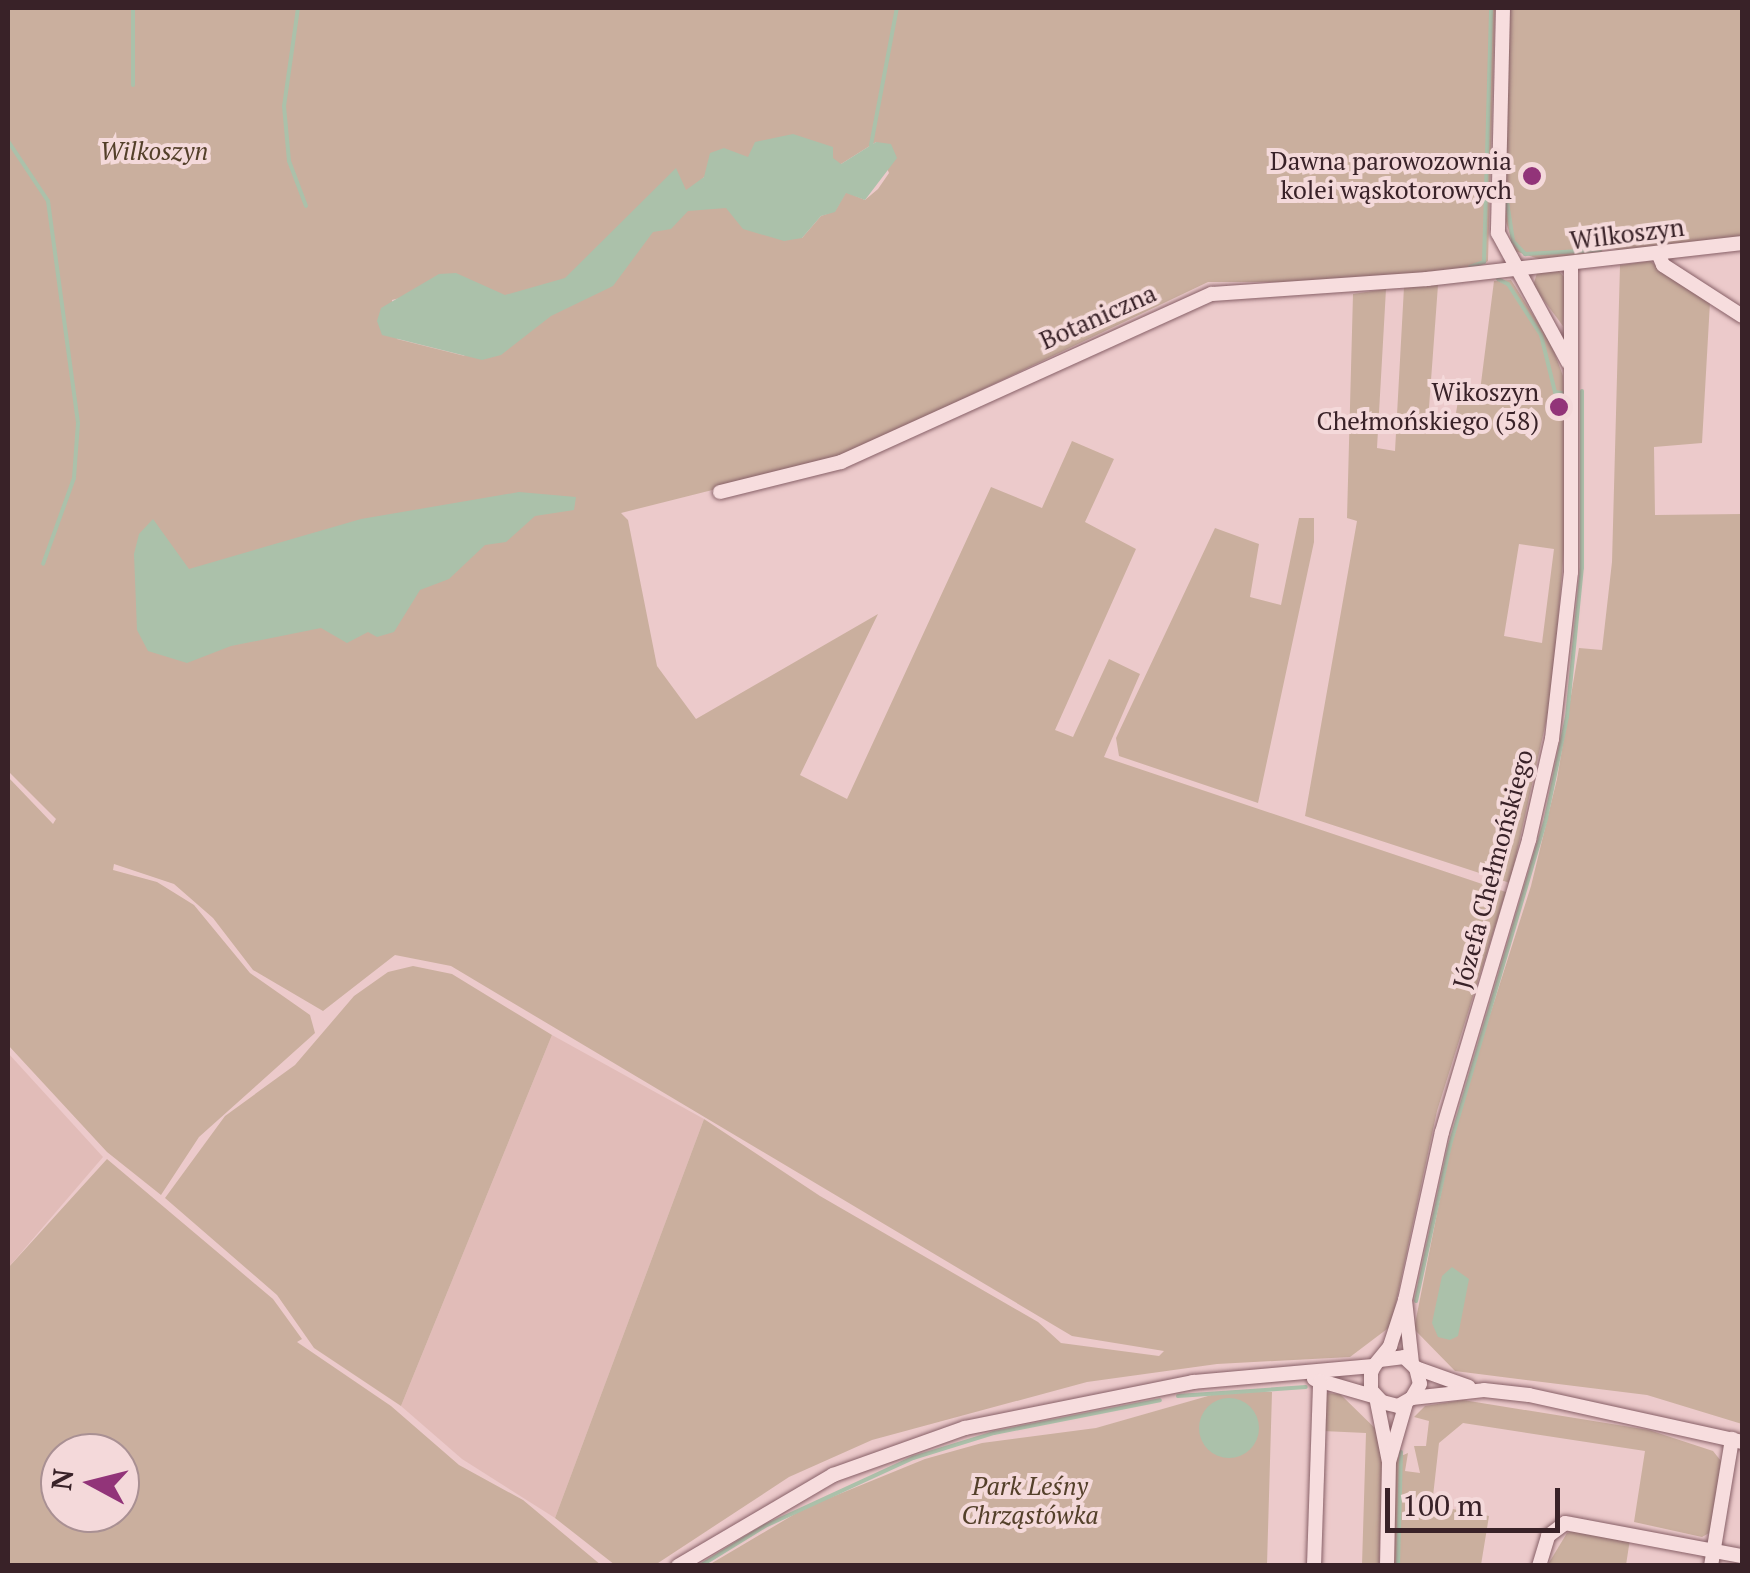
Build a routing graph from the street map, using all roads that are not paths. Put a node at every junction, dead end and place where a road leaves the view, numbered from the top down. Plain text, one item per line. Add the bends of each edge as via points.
1 (1503, 8) edge
2 (1742, 244) edge
3 (1658, 253) junction
4 (1572, 263) junction
5 (1516, 269) junction
6 (1742, 316) edge
7 (1572, 382) junction
8 (720, 492) dead end
9 (1405, 1300) junction
10 (1377, 1363) junction
11 (1414, 1365) junction
12 (1304, 1376) junction
13 (1320, 1381) junction
14 (1484, 1390) junction
15 (1376, 1397) junction
16 (1409, 1401) junction
17 (1737, 1441) edge
18 (1389, 1462) junction
19 (1714, 1550) junction
20 (1742, 1556) edge
21 (678, 1566) edge
22 (1314, 1566) edge
23 (1387, 1566) edge
24 (1539, 1566) edge
25 (1711, 1566) edge

1 - 5 street, Józefa Chełmońskiego via 1498,233
2 - 3 street, Wilkoszyn
3 - 4 street, Wilkoszyn
3 - 6 street via 1663,265
4 - 5 street, Wilkoszyn
4 - 7 street, Józefa Chełmońskiego
5 - 7 street, Józefa Chełmońskiego via 1564,350
5 - 8 street, Botaniczna via 1212,294 840,462
7 - 9 street, Józefa Chełmońskiego via 1571,572 1552,739 1529,840 1442,1132
9 - 10 street, Józefa Chełmońskiego
9 - 11 street, Józefa Chełmońskiego
10 - 11 street via 1396,1356
10 - 12 street
10 - 15 street via 1370,1382
11 - 14 street
11 - 16 street via 1420,1384
12 - 13 street
12 - 21 street via 1193,1382 932,1438 778,1502
13 - 15 street
13 - 22 street
14 - 16 street
14 - 17 street via 1559,1399
15 - 16 street via 1390,1405
15 - 18 street
16 - 18 street
17 - 19 street via 1728,1458
18 - 23 street
19 - 20 street
19 - 24 street via 1565,1523 1548,1536
19 - 25 street

